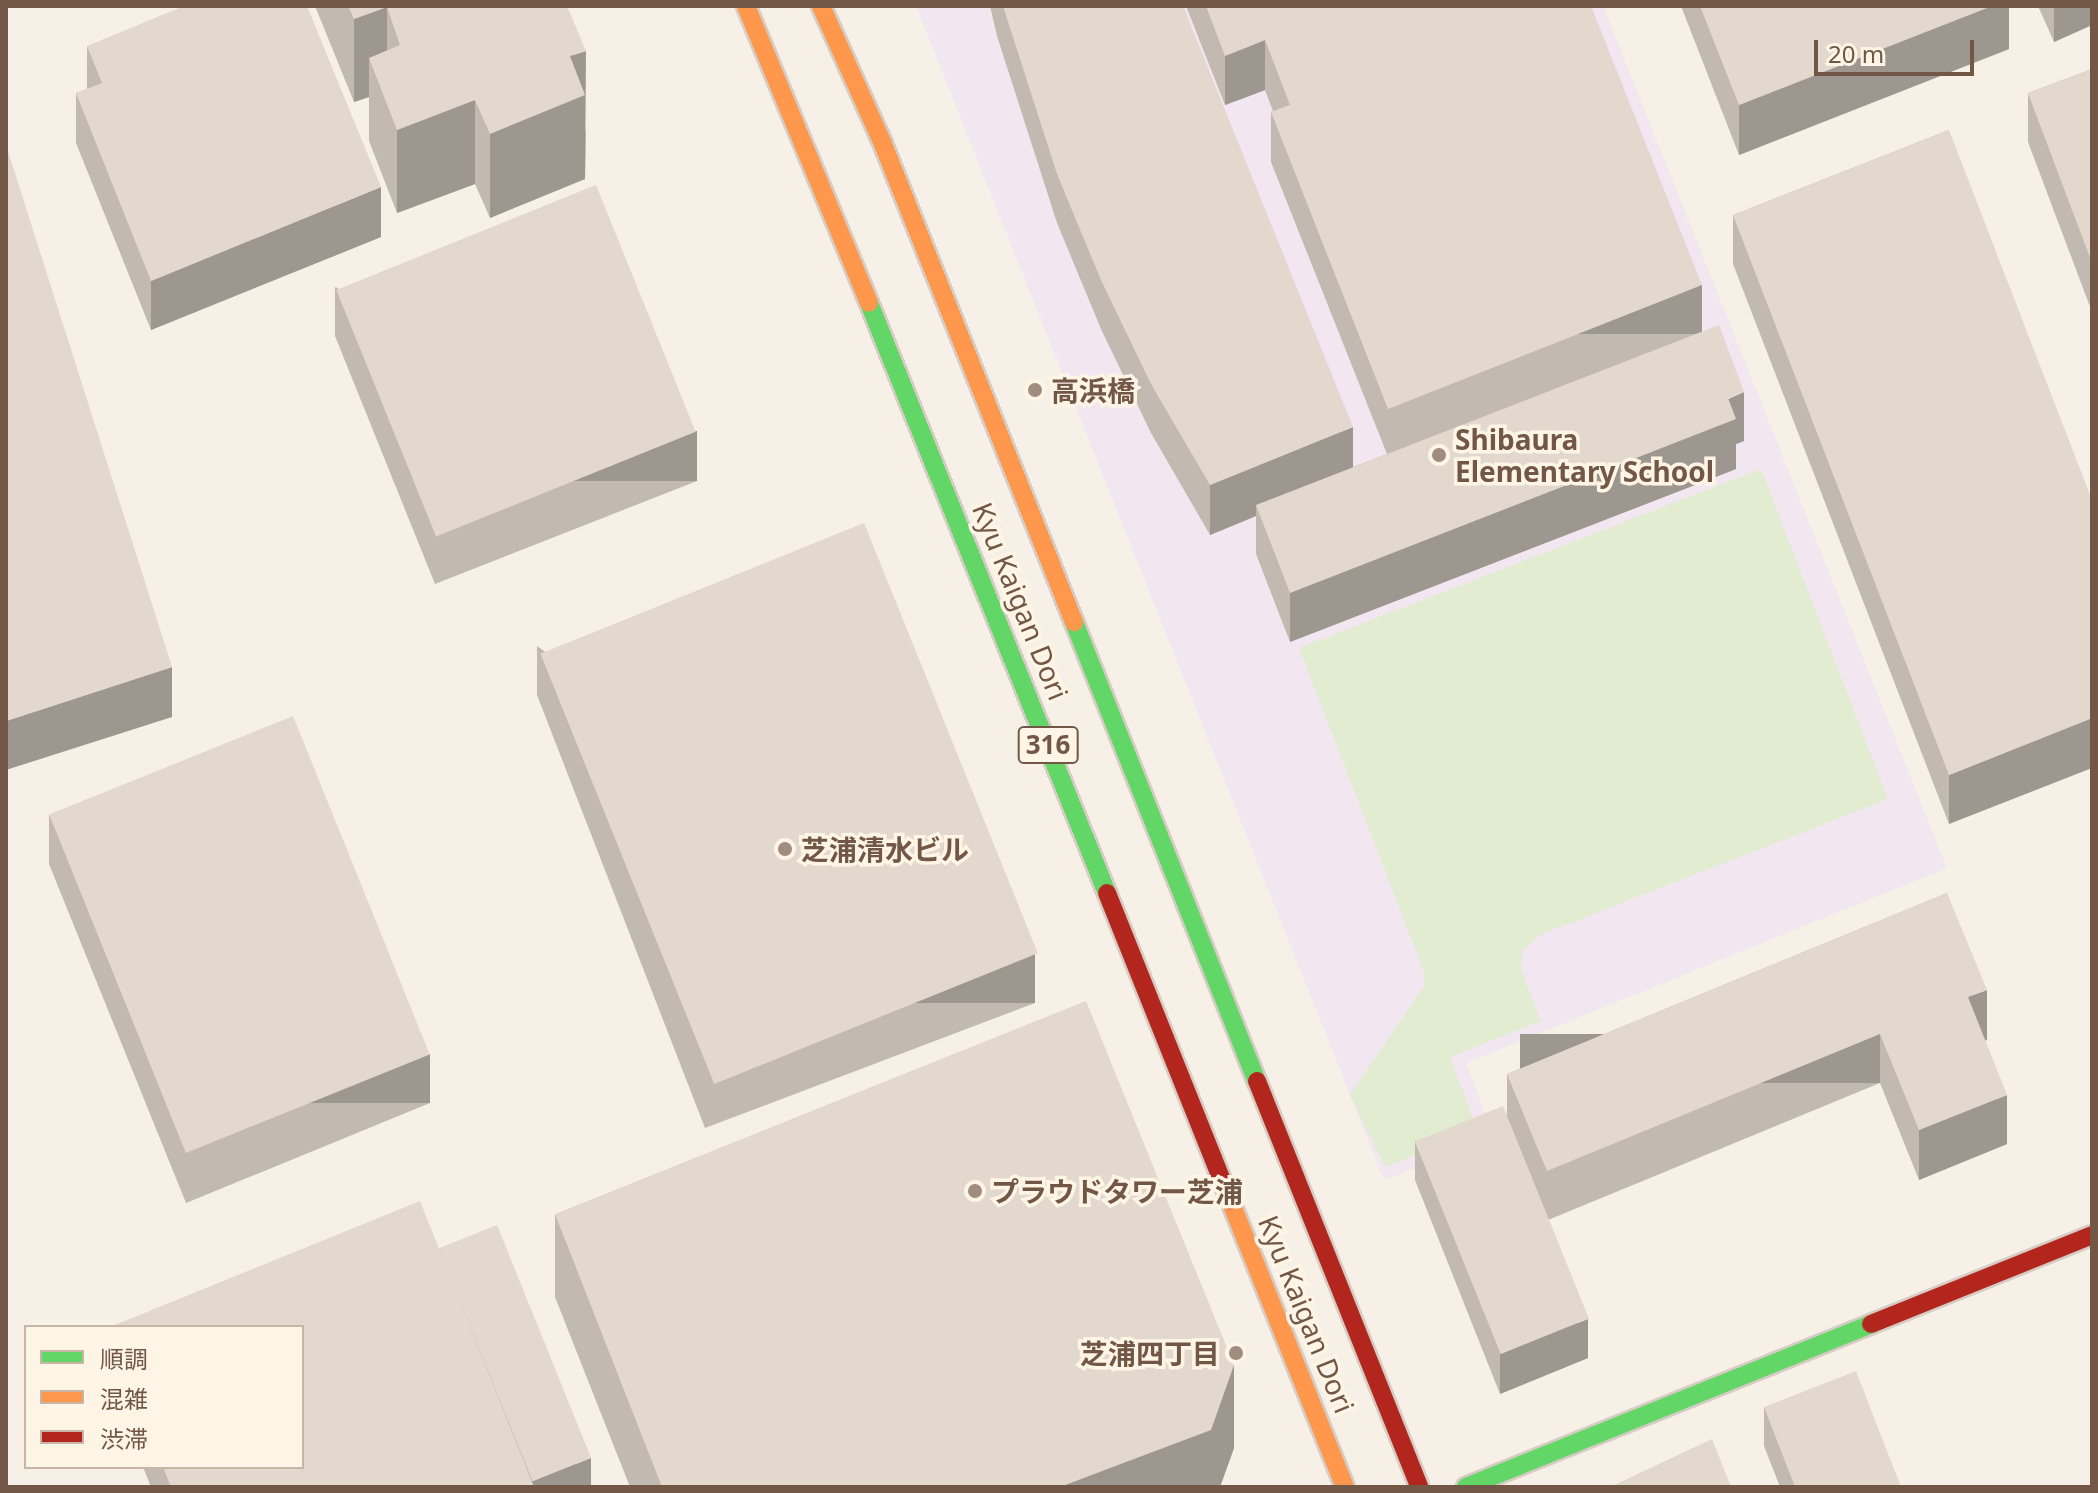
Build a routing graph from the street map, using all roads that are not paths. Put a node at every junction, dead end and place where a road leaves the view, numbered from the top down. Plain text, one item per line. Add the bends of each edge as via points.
1 (746, 6) edge
2 (821, 6) edge
3 (2092, 1235) edge
4 (1345, 1487) edge
5 (1419, 1487) edge
6 (1466, 1487) edge

1 - 4 main road, Kyu Kaigan Dori / 316 via 914,410
2 - 5 main road, Kyu Kaigan Dori / 316 via 883,144
3 - 6 main road

